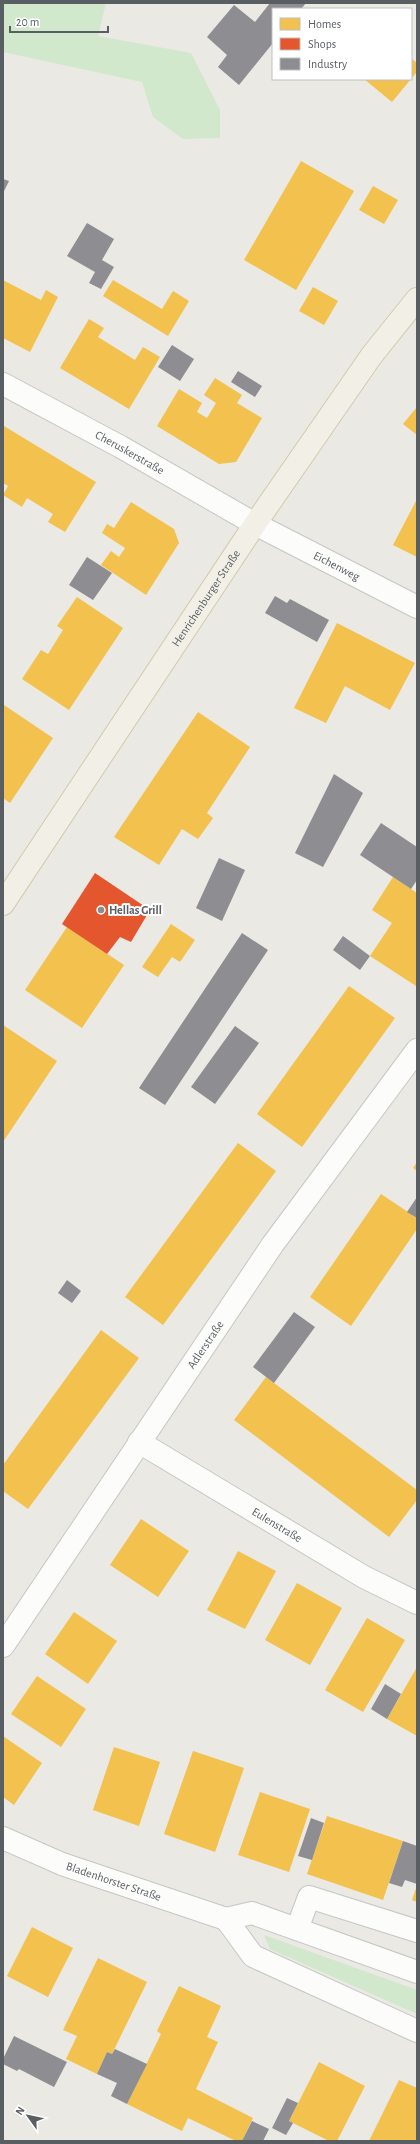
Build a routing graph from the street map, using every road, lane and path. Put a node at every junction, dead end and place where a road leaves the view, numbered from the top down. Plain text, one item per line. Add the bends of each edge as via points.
1 (417, 299) edge
2 (3, 384) edge
3 (255, 524) junction
4 (417, 607) edge
5 (3, 904) edge
6 (417, 1050) edge
7 (139, 1442) junction
8 (417, 1603) edge
9 (3, 1646) edge
10 (3, 1838) edge
11 (226, 1920) junction
12 (297, 1929) junction
13 (417, 1931) edge
14 (417, 1972) edge
15 (417, 2032) edge

1 - 3 main road, Henrichenburger Straße via 372,355
2 - 3 street, Cheruskerstraße via 121,447
3 - 4 street, Eichenweg
3 - 5 main road, Henrichenburger Straße
6 - 7 street, Adlerstraße via 273,1244
7 - 8 street, Eulenstraße via 364,1577
7 - 9 street, Adlerstraße
10 - 11 street, Bladenhorster Straße via 62,1864
11 - 12 street via 252,1913
11 - 15 street via 253,1956
12 - 13 street via 309,1897
12 - 14 street

